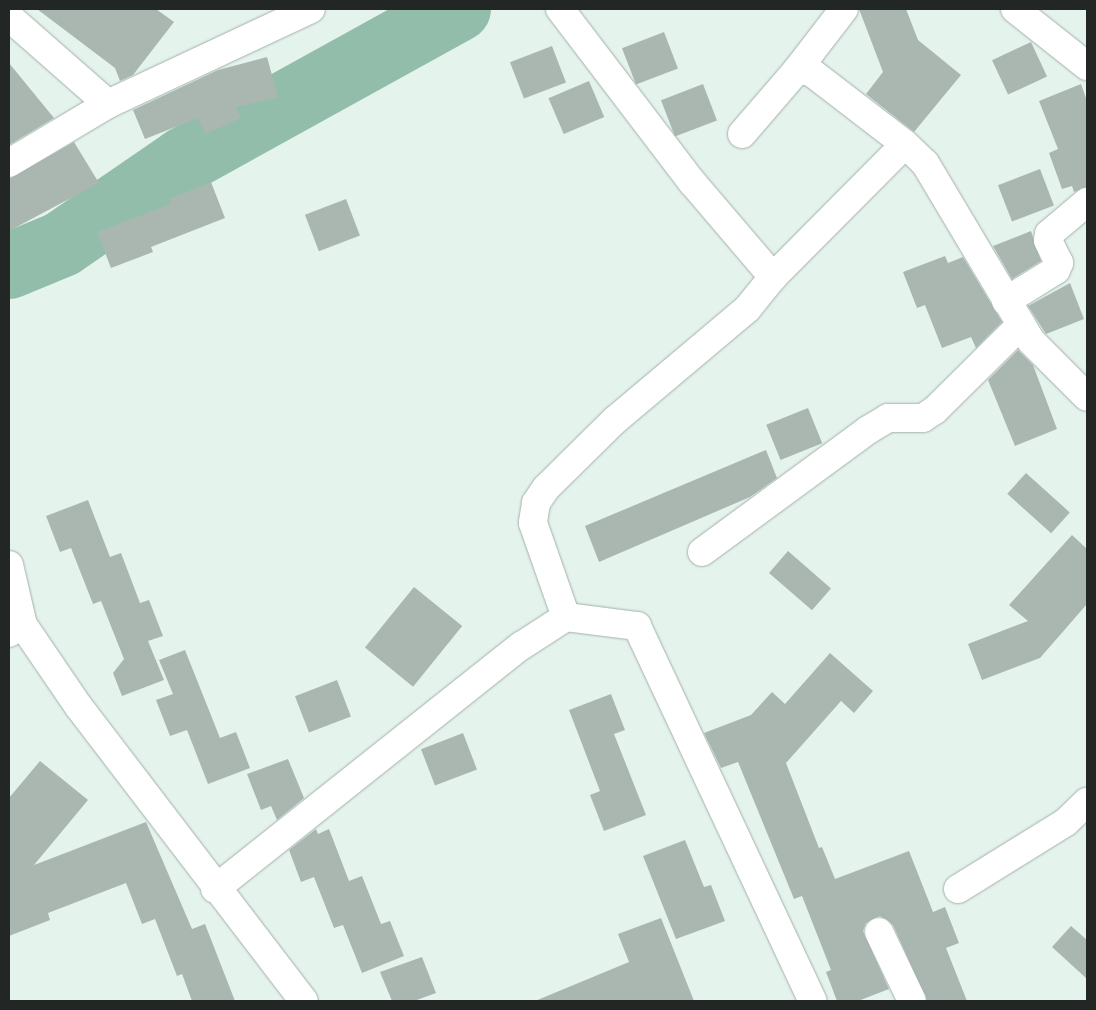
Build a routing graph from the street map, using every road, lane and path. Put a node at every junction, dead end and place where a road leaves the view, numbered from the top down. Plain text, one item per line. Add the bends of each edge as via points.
1 (311, 9) edge
2 (560, 9) edge
3 (844, 9) edge
4 (1015, 9) edge
5 (9, 17) edge
6 (1087, 66) edge
7 (797, 70) junction
8 (108, 104) junction
9 (742, 134) dead end
10 (905, 144) junction
11 (9, 164) edge
12 (1087, 202) edge
13 (773, 276) junction
14 (1006, 301) junction
15 (1021, 325) junction
16 (1087, 397) edge
17 (702, 552) dead end
18 (9, 565) edge
19 (566, 617) junction
20 (16, 629) edge
21 (1087, 802) edge
22 (215, 888) junction
23 (958, 889) dead end
24 (879, 932) dead end
25 (304, 1001) edge
26 (812, 1001) edge
27 (912, 1001) edge

1 - 8 street
2 - 13 street via 692,182
3 - 7 street
4 - 6 street
5 - 8 street
7 - 9 street
7 - 10 street via 811,72
8 - 11 street
10 - 13 street
10 - 14 street via 925,163
12 - 14 street via 1050,234 1048,240 1059,263 1056,270
13 - 19 street via 747,310 615,420 546,488 536,503 533,524
14 - 15 street
15 - 16 street via 1038,350
15 - 17 street via 935,410 923,418 888,418 868,430
18 - 20 street
19 - 22 street via 521,646
19 - 26 street via 637,626
20 - 22 street
21 - 23 street via 1066,822
22 - 25 street
24 - 27 street

